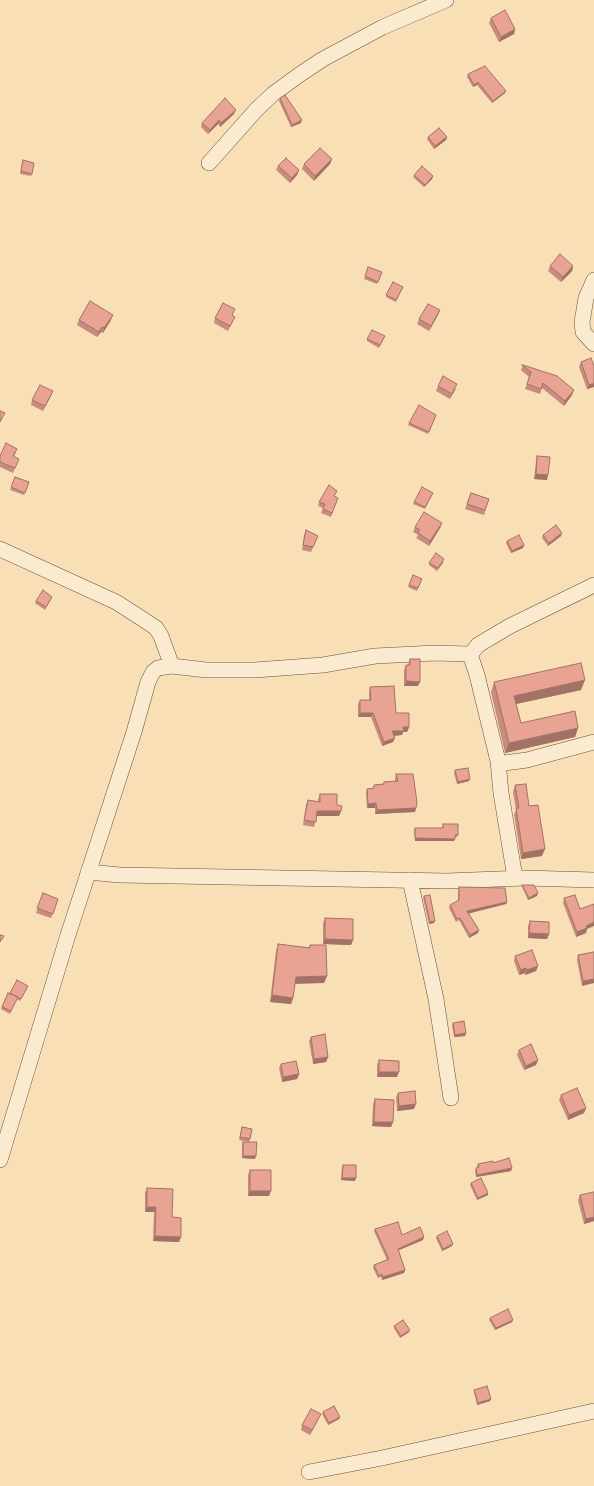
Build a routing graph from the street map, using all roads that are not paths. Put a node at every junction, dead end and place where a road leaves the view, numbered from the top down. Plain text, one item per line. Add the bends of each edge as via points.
1 (446, 0) edge
2 (209, 163) dead end
3 (594, 280) edge
4 (594, 344) edge
5 (0, 549) edge
6 (594, 585) edge
7 (470, 655) junction
8 (172, 666) junction
9 (594, 742) edge
10 (498, 761) junction
11 (88, 872) junction
12 (515, 878) junction
13 (410, 880) junction
14 (594, 880) edge
15 (451, 1098) dead end
16 (0, 1160) edge
17 (594, 1411) edge
18 (309, 1472) dead end

1 - 2 street via 401,18 299,75 262,104
3 - 4 street via 586,298 582,322 583,332
5 - 8 street via 116,602 156,628
6 - 7 street via 510,626 478,645
7 - 8 street via 435,653 375,656 316,666 255,670 206,670
7 - 10 street
8 - 11 street via 158,668 148,682
9 - 10 street via 528,760
10 - 12 street
11 - 13 street via 135,876
11 - 16 street
12 - 13 street
12 - 14 street
13 - 15 street via 436,999
17 - 18 street

